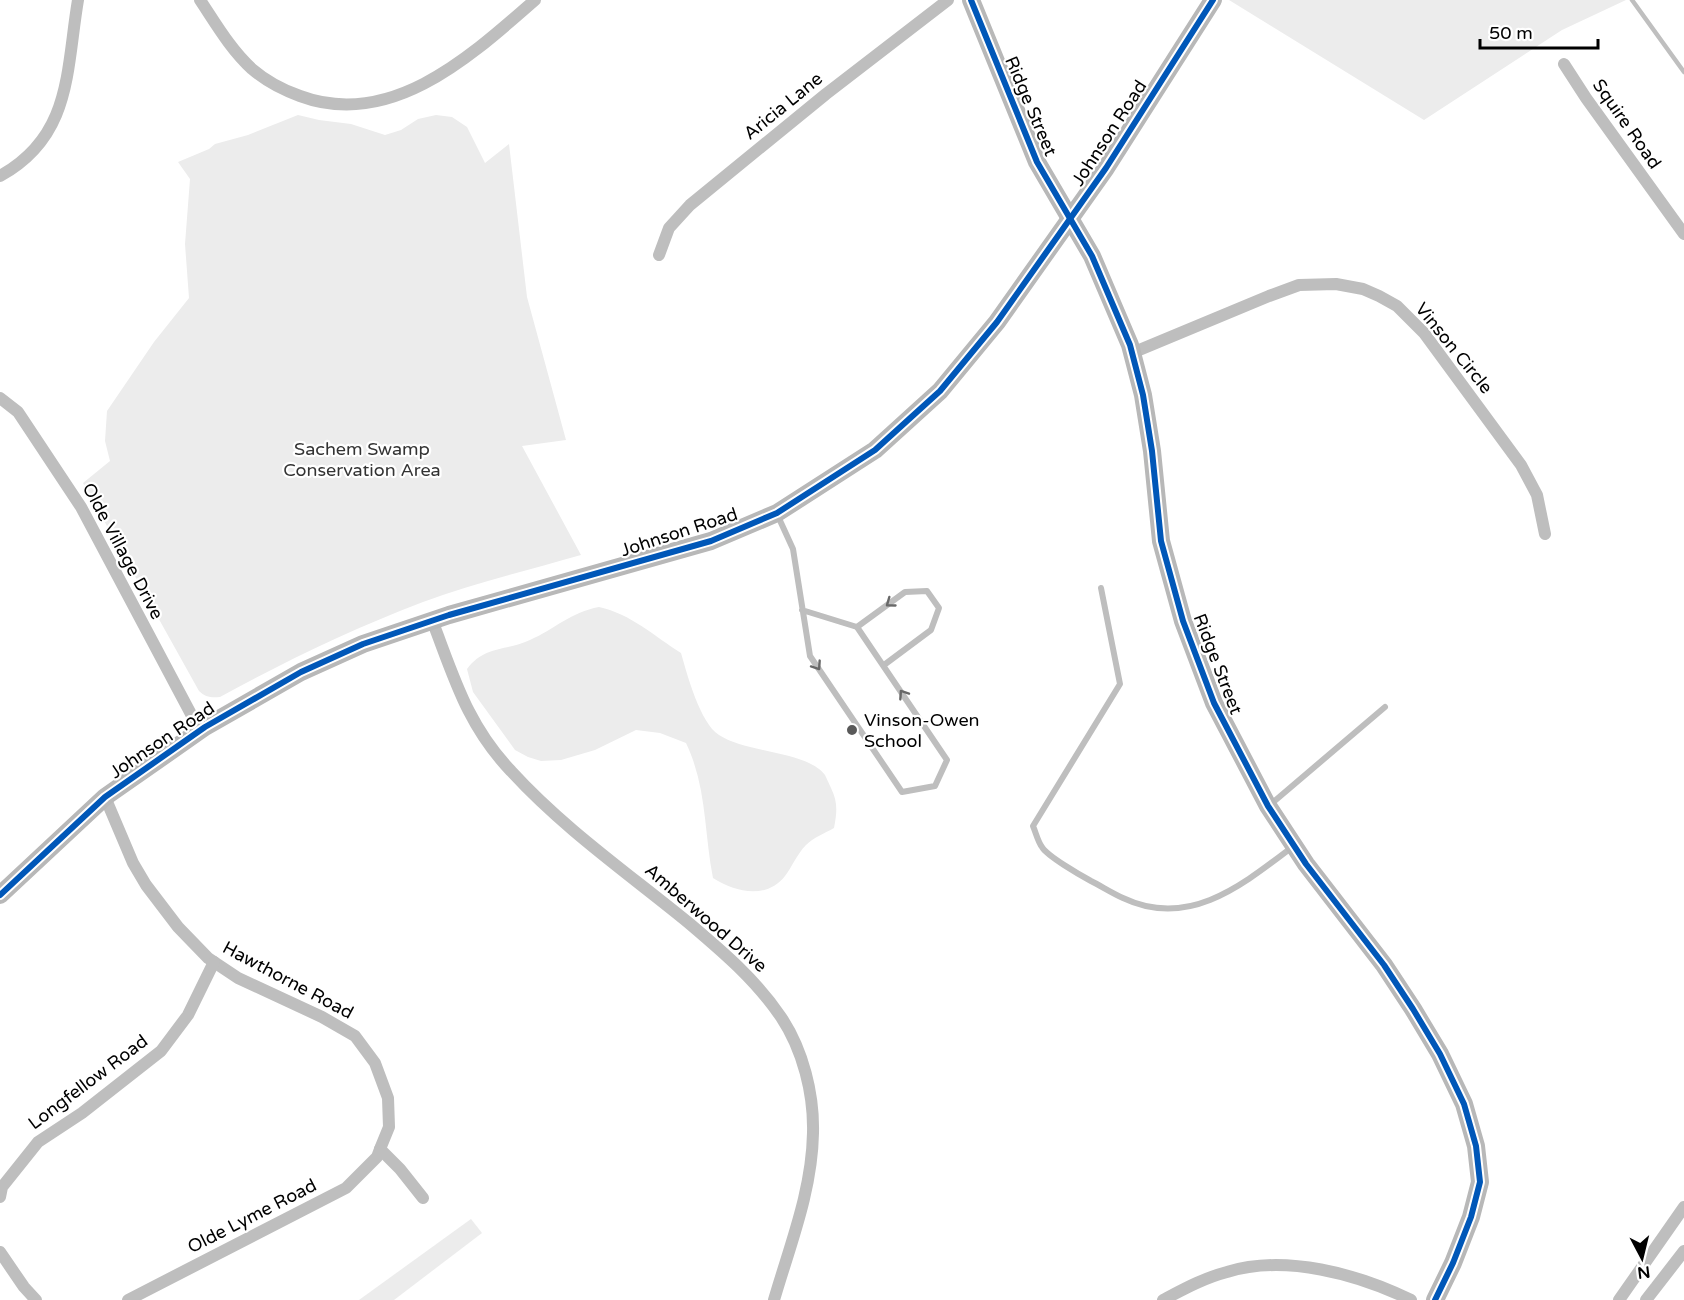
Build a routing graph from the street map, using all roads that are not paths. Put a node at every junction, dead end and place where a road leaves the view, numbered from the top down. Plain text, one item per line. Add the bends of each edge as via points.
1 (78, 0) edge
2 (200, 0) edge
3 (536, 0) edge
4 (948, 0) edge
5 (971, 0) edge
6 (1213, 0) edge
7 (1564, 64) dead end
8 (0, 176) edge
9 (1070, 219) junction
10 (1684, 234) edge
11 (658, 255) dead end
12 (1132, 352) junction
13 (0, 398) edge
14 (777, 513) junction
15 (1545, 534) dead end
16 (1101, 588) dead end
17 (802, 610) junction
18 (432, 620) junction
19 (857, 627) junction
20 (884, 665) junction
21 (1385, 707) dead end
22 (200, 731) junction
23 (105, 797) junction
24 (1268, 806) junction
25 (1294, 846) junction
26 (0, 895) edge
27 (214, 962) junction
28 (380, 1149) junction
29 (0, 1197) edge
30 (423, 1198) dead end
31 (1684, 1206) edge
32 (1684, 1251) edge
33 (0, 1252) edge
34 (36, 1300) edge
35 (128, 1300) edge
36 (774, 1300) edge
37 (1164, 1300) edge
38 (1411, 1300) edge
39 (1435, 1300) edge
40 (1619, 1300) edge
41 (1646, 1300) edge

1 - 8 street via 64,92 55,120 37,148
2 - 3 street via 252,69 282,90 337,106 394,98 427,82 492,38
4 - 11 street, Aricia Lane via 690,204 669,228
5 - 9 street, Ridge Street via 1037,162
6 - 9 street, Johnson Road
7 - 10 street, Squire Road
9 - 12 street, Ridge Street via 1092,256
9 - 14 street, Johnson Road via 997,322 940,391 875,450
12 - 15 street, Vinson Circle via 1299,285 1336,284 1379,296 1397,306 1424,333 1521,465 1537,495
12 - 24 street, Ridge Street via 1152,451 1161,540 1183,621 1214,703
13 - 22 street, Olde Village Drive via 18,412 81,507
14 - 17 lane via 793,549
14 - 18 street, Johnson Road via 711,541
16 - 25 lane via 1120,684 1033,826 1042,848 1124,899 1155,909 1186,908 1214,900 1245,883
17 - 19 lane
17 -> 20 lane via 810,656 902,792 935,786 947,760
18 - 22 street, Johnson Road via 363,644 301,672
18 - 36 street, Amberwood Drive via 466,708 484,740 510,771 556,816 724,952 759,987 783,1019 810,1091 813,1132 810,1177
19 - 20 lane
20 -> 19 lane via 931,630 939,608 927,591 906,592
21 - 24 lane
22 - 23 street, Johnson Road
23 - 26 street, Johnson Road
23 - 27 street, Hawthorne Road via 146,885 178,927
24 - 25 street, Ridge Street
25 - 39 street, Ridge Street via 1402,992 1440,1053 1464,1104 1476,1146 1480,1182 1471,1217
27 - 28 street, Hawthorne Road via 238,978 355,1036 375,1063 388,1098 389,1127
27 - 29 street, Longfellow Road via 188,1015 161,1051 38,1142 2,1187
28 - 30 street
28 - 35 street, Olde Lyme Road via 346,1188
31 - 40 street
32 - 41 street
33 - 34 street
37 - 38 street via 1229,1271 1272,1265 1335,1272

